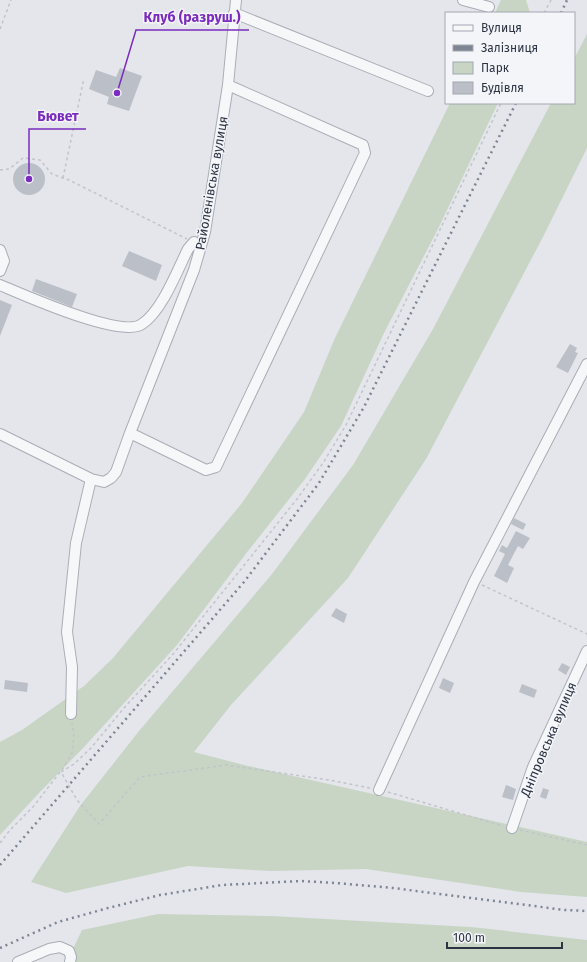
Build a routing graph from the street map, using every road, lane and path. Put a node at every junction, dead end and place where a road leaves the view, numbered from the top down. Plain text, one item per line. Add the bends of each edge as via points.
1 (11, 0) edge
2 (236, 0) edge
3 (463, 0) edge
4 (551, 0) edge
5 (489, 7) dead end
6 (545, 12) edge
7 (234, 14) junction
8 (0, 29) edge
9 (84, 78) dead end
10 (228, 85) junction
11 (428, 91) dead end
12 (501, 104) edge
13 (0, 170) edge
14 (63, 178) junction
15 (198, 244) junction
16 (0, 250) edge
17 (0, 271) edge
18 (0, 285) edge
19 (587, 364) edge
20 (130, 433) junction
21 (0, 434) edge
22 (91, 480) junction
23 (474, 582) junction
24 (587, 634) edge
25 (587, 651) edge
26 (71, 714) joint
27 (61, 772) junction
28 (379, 790) junction
29 (512, 828) junction
30 (0, 843) edge
31 (587, 845) edge
32 (18, 962) edge
33 (70, 962) edge

1 - 8 path
2 - 7 street, Райоленівська вулиця
3 - 5 street
4 - 6 path
7 - 10 street, Райоленівська вулиця
7 - 11 street
9 - 14 path
10 - 15 street, Райоленівська вулиця via 205,232
10 - 20 street via 363,145 366,153 216,467 206,470
12 - 27 path via 346,425 323,462 297,499 174,653 91,748
13 - 14 path via 9,169 23,158 40,160 52,174
14 - 15 path
15 - 18 street via 188,249 161,303 151,316 141,325 131,328 55,309
15 - 20 street, Райоленівська вулиця via 194,270
16 - 17 street via 4,262
19 - 23 street
20 - 22 street, Райоленівська вулиця via 116,472 104,482
21 - 22 street
22 - 26 street via 76,543 67,632 72,667
23 - 24 path
23 - 28 street
25 - 29 street, Дніпровська вулиця via 533,767
26 - 27 path via 74,735 72,753
27 - 28 path via 77,800 100,824 140,777 226,765
27 - 30 path via 34,807
28 - 29 path
29 - 31 path
32 - 33 street via 60,947 69,951

